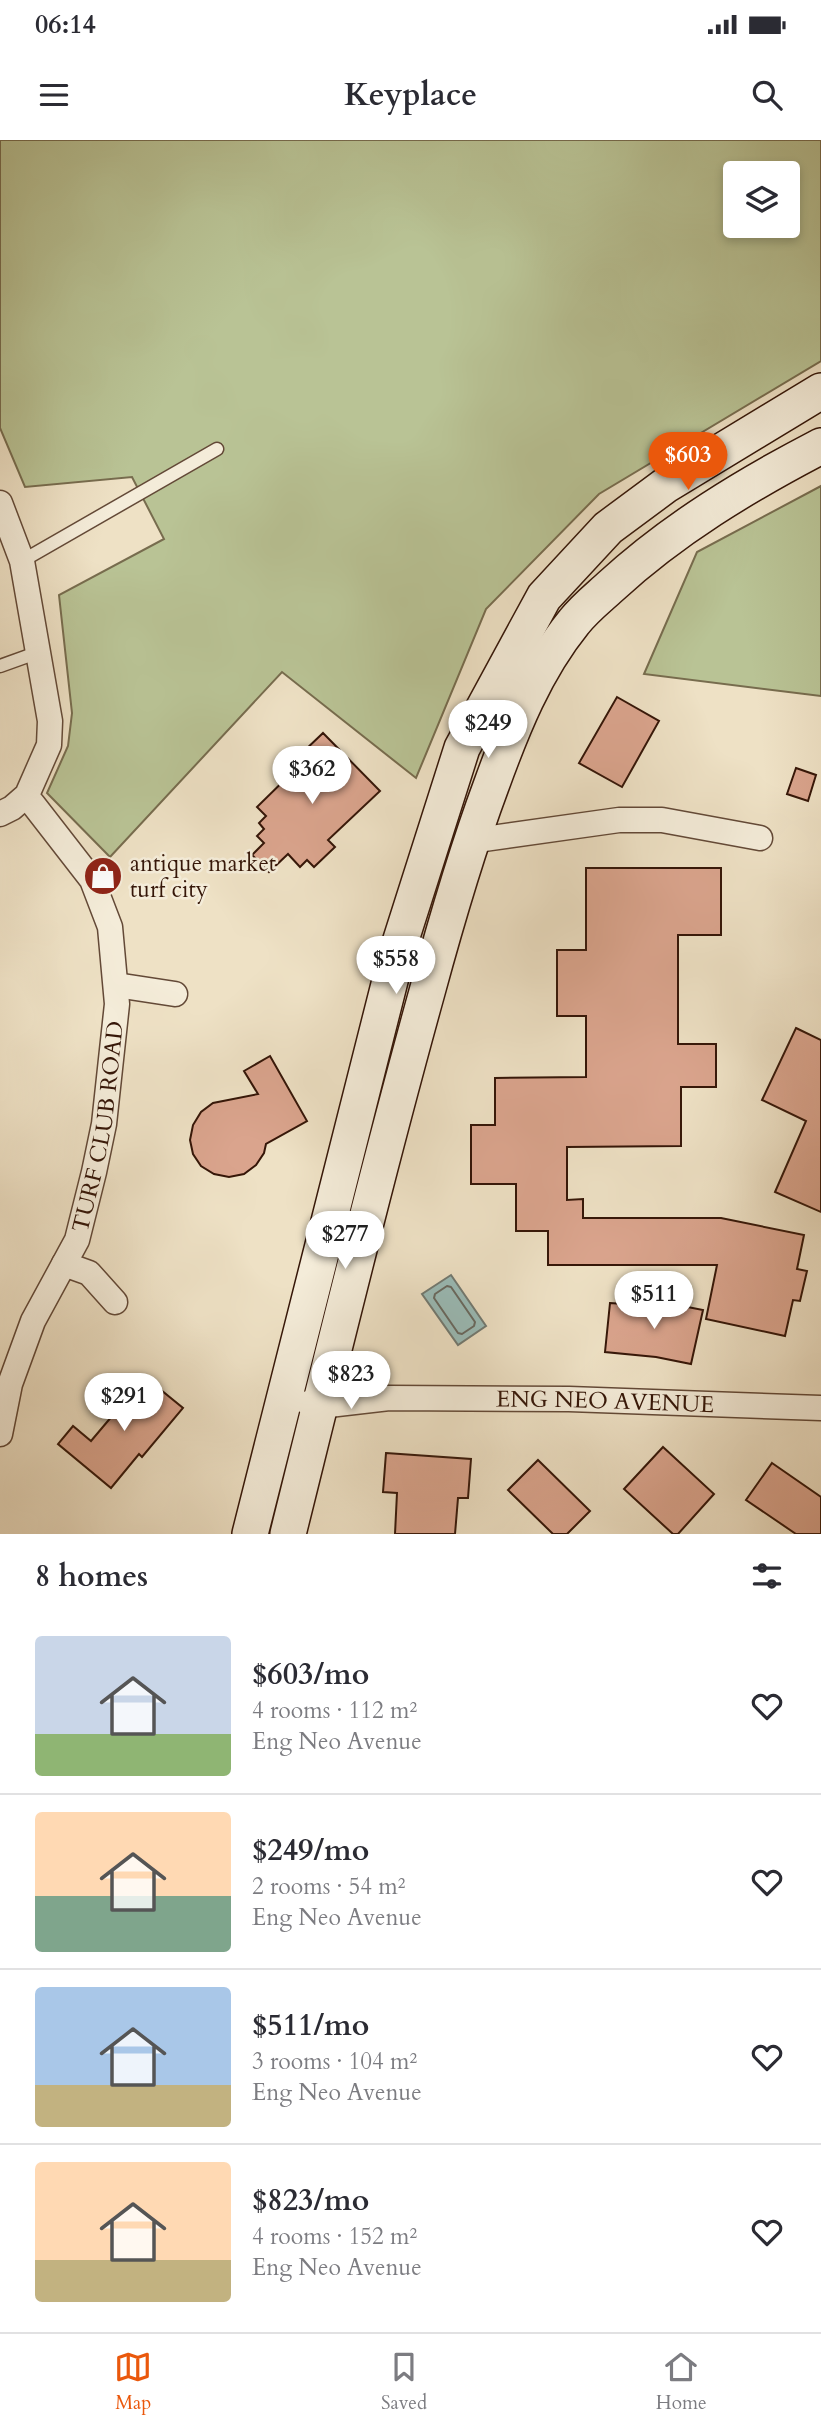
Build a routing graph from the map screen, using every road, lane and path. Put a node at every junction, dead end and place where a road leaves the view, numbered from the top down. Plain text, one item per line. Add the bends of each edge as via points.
1 (821, 391) edge
2 (821, 446) edge
3 (217, 449) dead end
4 (0, 503) edge
5 (22, 561) junction
6 (38, 652) junction
7 (0, 666) edge
8 (33, 804) dead end
9 (0, 814) edge
10 (760, 838) dead end
11 (470, 841) junction
12 (116, 985) junction
13 (175, 995) dead end
14 (64, 1264) junction
15 (115, 1302) dead end
16 (287, 1382) junction
17 (323, 1393) junction
18 (821, 1408) edge
19 (0, 1434) edge
20 (250, 1534) edge
21 (288, 1534) edge

1 - 16 main road via 666,485 608,528 544,597 462,748 398,950
2 - 11 main road via 769,473 678,532 641,559 575,620 532,685
3 - 5 lane
4 - 5 street
5 - 6 street
6 - 7 lane
6 - 9 street via 50,721 49,745 27,795
8 - 12 street, TURF CLUB ROAD via 92,880 110,927
10 - 11 street via 662,820 619,820
11 - 17 main road via 378,1167
12 - 13 street
12 - 14 street, TURF CLUB ROAD via 104,1124 77,1240
14 - 15 street via 89,1273
14 - 19 street, TURF CLUB ROAD via 33,1321 10,1384
16 - 17 street, ENG NEO AVENUE
16 - 20 main road
17 - 18 street, ENG NEO AVENUE
17 - 21 main road

